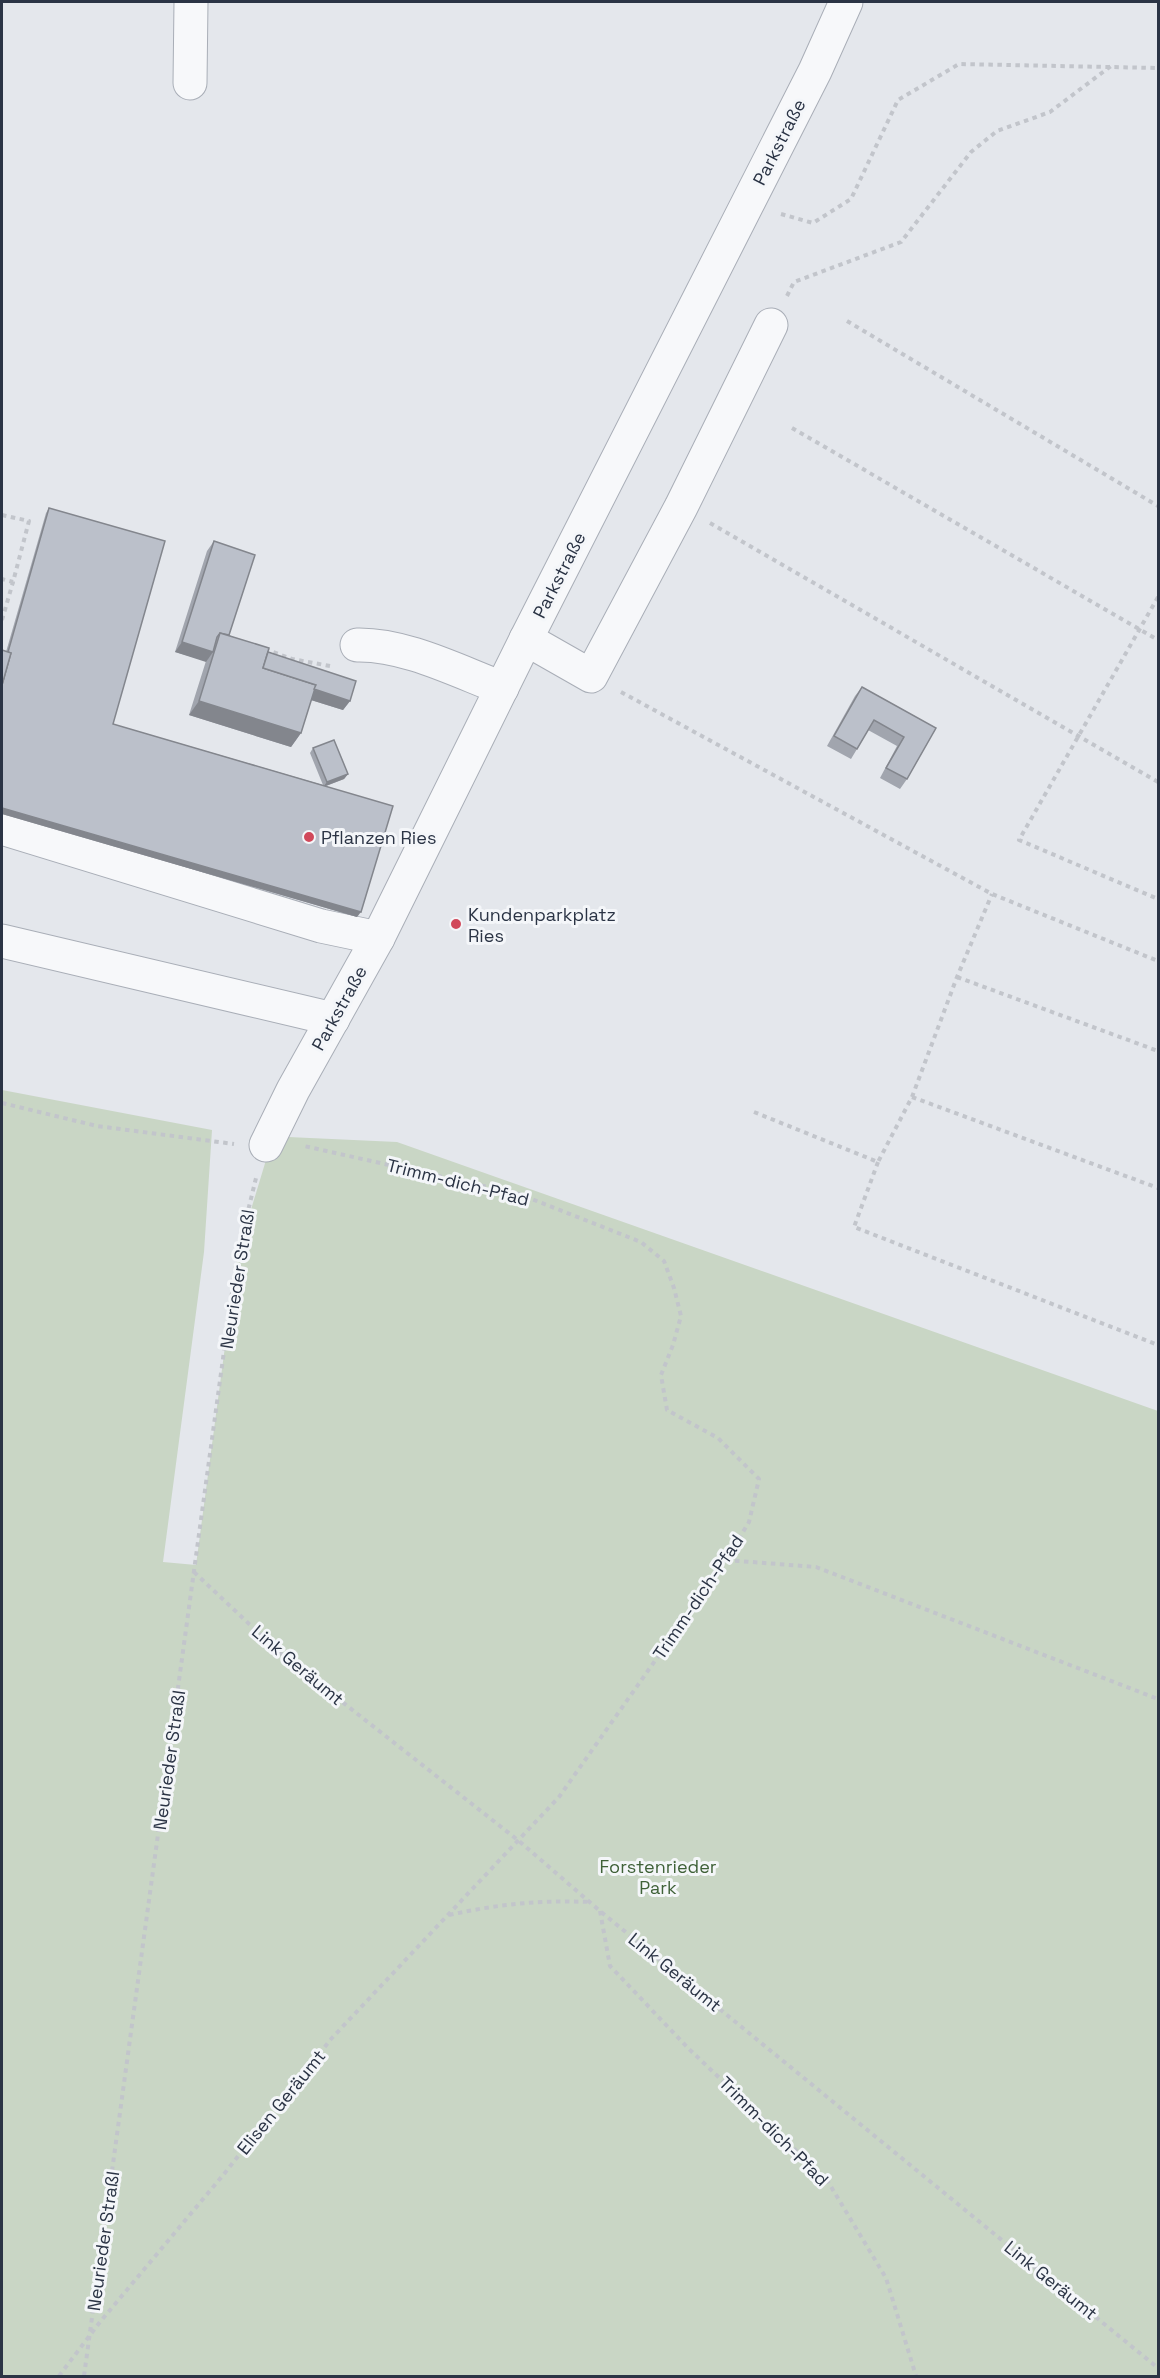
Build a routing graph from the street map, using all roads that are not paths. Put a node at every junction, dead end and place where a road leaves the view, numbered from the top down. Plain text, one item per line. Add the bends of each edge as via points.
1 (191, 2) edge
2 (846, 2) edge
3 (190, 83) dead end
4 (771, 325) road end
5 (526, 639) junction
6 (357, 645) road end
7 (502, 688) junction
8 (2, 828) edge
9 (378, 938) junction
10 (2, 941) edge
11 (333, 1019) junction
12 (266, 1145) road end

1 - 3 street
2 - 5 street, Parkstraße via 815,71
4 - 5 street via 591,676
5 - 7 street, Parkstraße
6 - 7 street via 402,651
7 - 9 street, Parkstraße
8 - 9 street via 321,926
9 - 11 street, Parkstraße
10 - 11 street
11 - 12 street, Parkstraße

